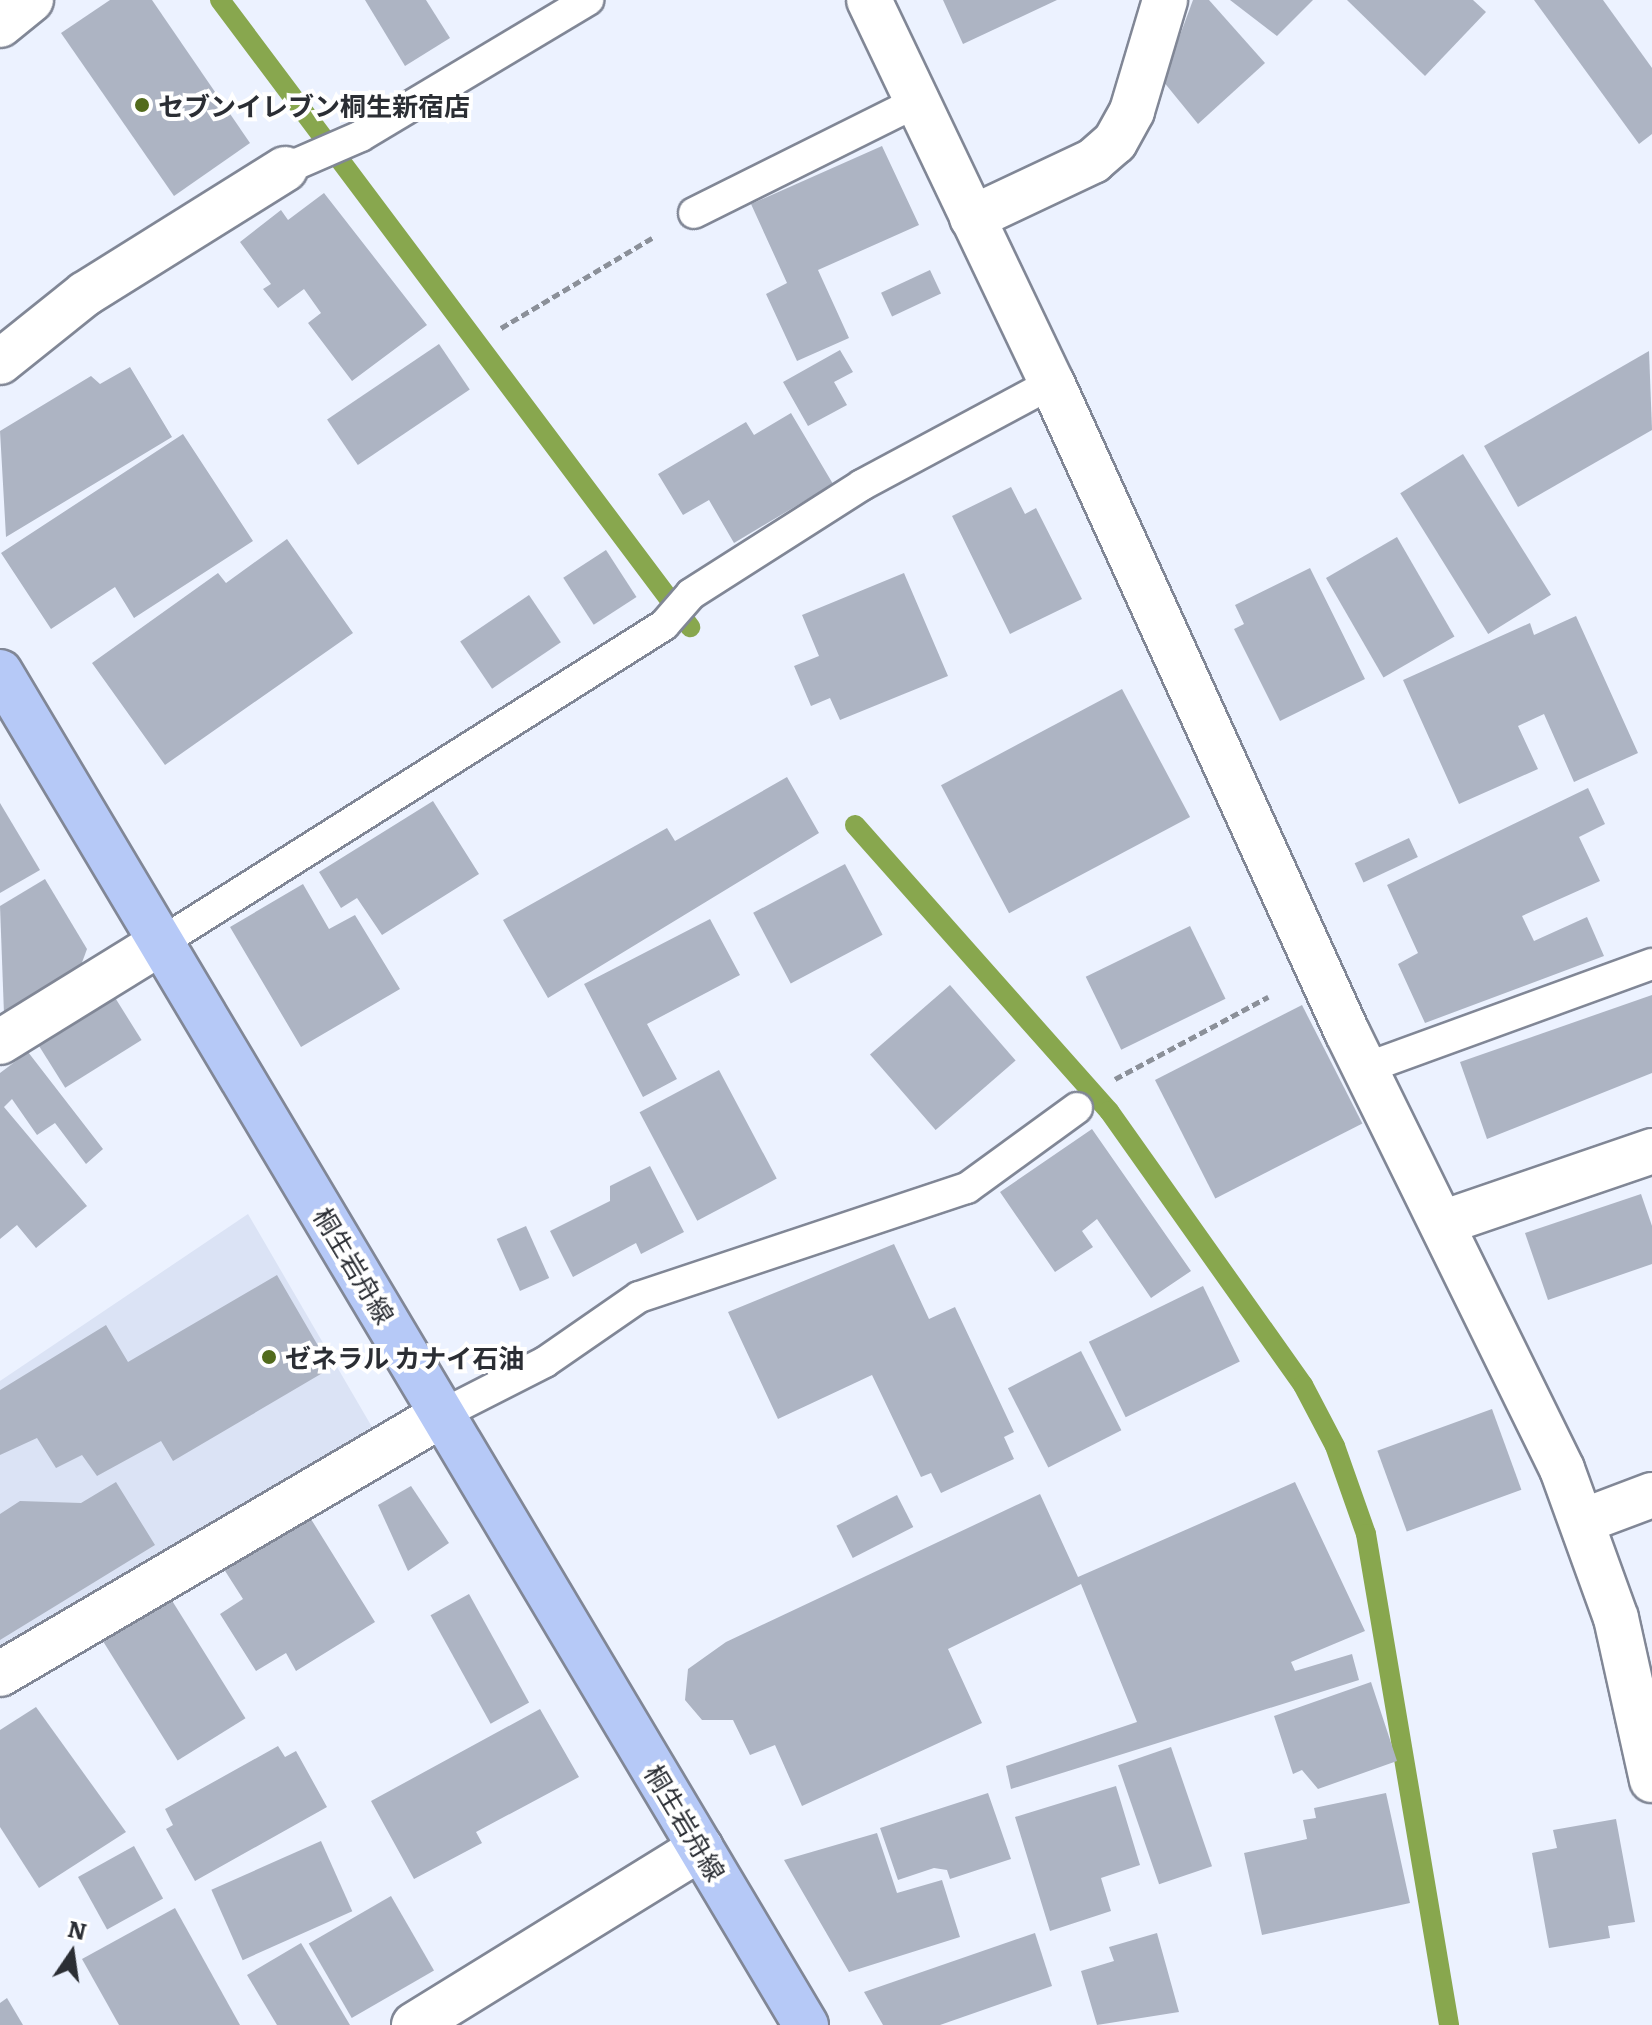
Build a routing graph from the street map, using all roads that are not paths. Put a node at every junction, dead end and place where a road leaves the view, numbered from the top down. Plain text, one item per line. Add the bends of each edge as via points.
1 (31, 0) edge
2 (588, 0) edge
3 (869, 0) edge
4 (1165, 0) edge
5 (0, 25) edge
6 (917, 102) junction
7 (298, 162) joint
8 (694, 213) road end
9 (972, 218) junction
10 (0, 362) edge
11 (1052, 383) junction
12 (0, 672) edge
13 (162, 942) junction
14 (1652, 964) edge
15 (0, 1042) edge
16 (1366, 1068) junction
17 (1077, 1108) dead end
18 (1652, 1151) edge
19 (1442, 1223) junction
20 (445, 1413) junction
21 (1652, 1495) edge
22 (1583, 1521) junction
23 (0, 1674) edge
24 (1652, 1780) edge
25 (701, 1848) junction
26 (414, 2025) edge
27 (806, 2025) edge

1 - 5 street
2 - 7 lane via 343,143
3 - 6 street
4 - 9 street via 1132,111 1115,142 1093,161
6 - 8 lane
6 - 9 street
7 - 10 street via 85,294
9 - 11 street
11 - 13 lane via 928,444 691,594 664,625
11 - 16 street
12 - 13 main road, 桐生岩舟線
13 - 15 street
13 - 20 main road, 桐生岩舟線
14 - 16 lane
16 - 19 street
17 - 20 lane via 967,1188 639,1297 545,1362
18 - 19 street
19 - 22 street
20 - 23 street
20 - 25 main road, 桐生岩舟線
21 - 22 street
22 - 24 street via 1616,1618
25 - 26 street
25 - 27 main road, 桐生岩舟線

